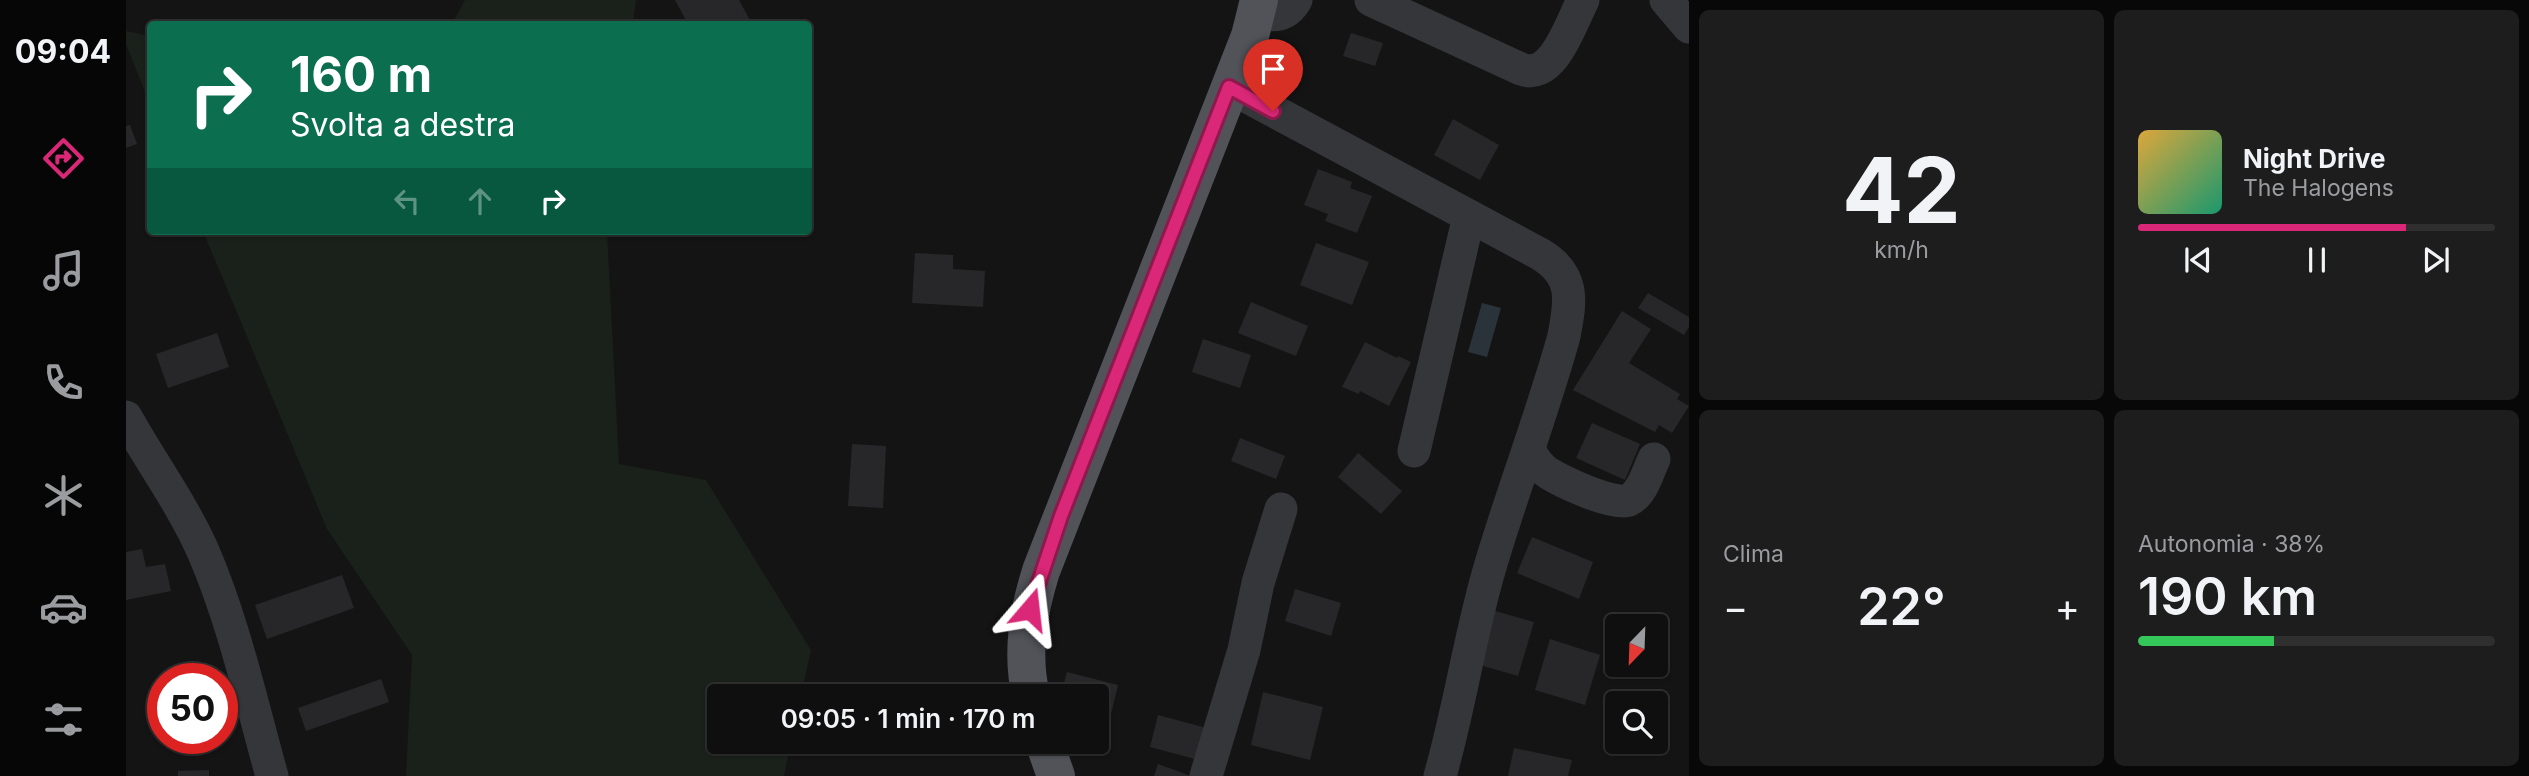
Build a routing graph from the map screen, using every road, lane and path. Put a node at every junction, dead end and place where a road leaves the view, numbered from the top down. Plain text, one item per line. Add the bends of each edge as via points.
1 (1296, 0) edge
2 (1371, 0) edge
3 (1583, 0) edge
4 (1666, 0) edge
5 (1258, 6) edge
6 (1689, 27) edge
7 (1229, 87) junction
8 (1469, 216) junction
9 (126, 417) edge
10 (1529, 448) junction
11 (1414, 451) dead end
12 (1654, 459) dead end
13 (1281, 509) dead end
14 (1029, 684) edge
15 (1048, 754) edge
16 (272, 776) edge
17 (1056, 776) edge
18 (1206, 776) edge
19 (1440, 776) edge

1 - 5 street via 1276,16
2 - 3 street via 1533,72 1552,60
4 - 6 street
5 - 7 main road
7 - 8 street
7 - 14 main road via 1035,590 1026,642
8 - 10 street via 1548,259 1567,281 1564,336
8 - 11 street
9 - 16 street via 212,573
10 - 12 street via 1550,474 1621,502 1639,491
10 - 19 street via 1482,596
13 - 18 street
15 - 17 main road

